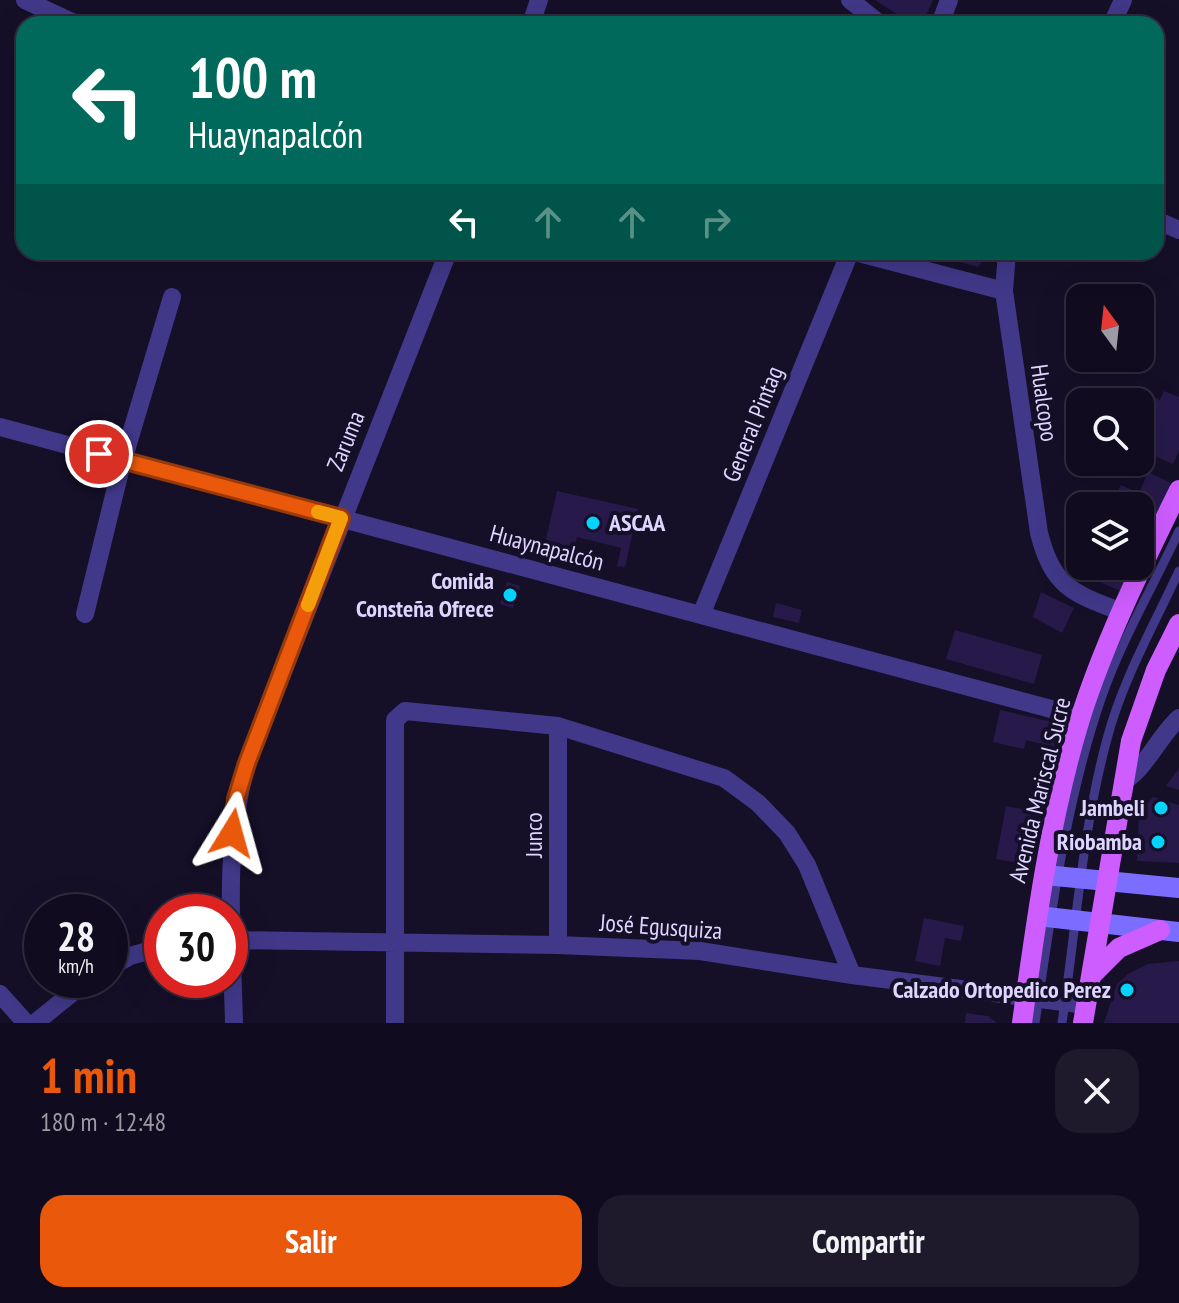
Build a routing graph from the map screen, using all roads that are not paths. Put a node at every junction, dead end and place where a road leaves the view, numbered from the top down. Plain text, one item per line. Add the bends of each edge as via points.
1 (25, 0) edge
2 (850, 0) edge
3 (59, 16) edge
4 (870, 16) edge
5 (445, 260) edge
6 (849, 260) edge
7 (883, 260) edge
8 (1006, 260) edge
9 (1004, 291) junction
10 (172, 297) dead end
11 (0, 427) edge
12 (124, 461) junction
13 (1179, 490) edge
14 (341, 518) junction
15 (1179, 531) edge
16 (1179, 571) edge
17 (1122, 612) junction
18 (85, 614) dead end
19 (701, 615) junction
20 (1179, 624) edge
21 (1081, 717) junction
22 (1179, 718) edge
23 (558, 726) junction
24 (1163, 733) junction
25 (1131, 741) junction
26 (1123, 782) junction
27 (1052, 876) junction
28 (1081, 878) junction
29 (1106, 881) junction
30 (1179, 888) edge
31 (231, 894) edge
32 (1045, 916) junction
33 (1076, 921) junction
34 (1100, 924) junction
35 (1170, 931) edge
36 (248, 940) edge
37 (397, 944) junction
38 (558, 945) junction
39 (852, 975) junction
40 (1092, 975) junction
41 (0, 994) edge
42 (66, 998) edge
43 (233, 998) edge
44 (1032, 999) junction
45 (1065, 1002) junction
46 (1085, 1014) edge
47 (26, 1023) edge
48 (35, 1023) edge
49 (234, 1023) edge
50 (395, 1023) edge
51 (1022, 1023) edge
52 (1035, 1023) edge
53 (1062, 1023) edge

1 - 3 street
2 - 4 street
5 - 14 street, Zaruma
6 - 19 street, General Pintag
7 - 9 street
8 - 9 street, Hualcopo
9 - 17 street, Hualcopo via 1045,558 1056,578 1077,595
10 - 12 street
11 - 12 street, Huaynapalcón
12 - 14 street, Huaynapalcón
12 - 18 street
13 - 17 main road, Avenida Mariscal Sucre
14 - 19 street, Huaynapalcón
14 - 31 street, Zaruma via 236,799
15 - 27 lane via 1103,693
16 - 28 lane via 1107,739
17 - 21 main road, Avenida Mariscal Sucre
19 - 21 street, Huaynapalcón
20 - 25 main road
21 - 27 main road, Avenida Mariscal Sucre
22 - 24 street
23 - 37 street via 399,714
23 - 38 street, Junco
23 - 39 street via 724,778 758,803 787,833 807,865
24 - 25 street
24 - 26 street
25 - 26 main road
26 - 29 main road
27 - 28 main road
27 - 32 main road, Avenida Mariscal Sucre
28 - 29 main road
28 - 33 lane
29 - 30 main road
29 - 34 main road
32 - 33 main road
32 - 44 main road, Avenida Mariscal Sucre
33 - 34 main road
33 - 45 lane
34 - 35 main road
34 - 40 main road
35 - 40 main road via 1119,948
36 - 37 street, José Egusquiza
37 - 38 street, José Egusquiza
37 - 50 street
38 - 39 street, José Egusquiza via 700,951
39 - 44 street, José Egusquiza
40 - 46 main road
41 - 47 street
42 - 48 street
43 - 49 street, Zaruma
44 - 45 street, José Egusquiza
44 - 51 main road, Avenida Mariscal Sucre
44 - 52 lane
45 - 46 street, José Egusquiza
45 - 53 lane

